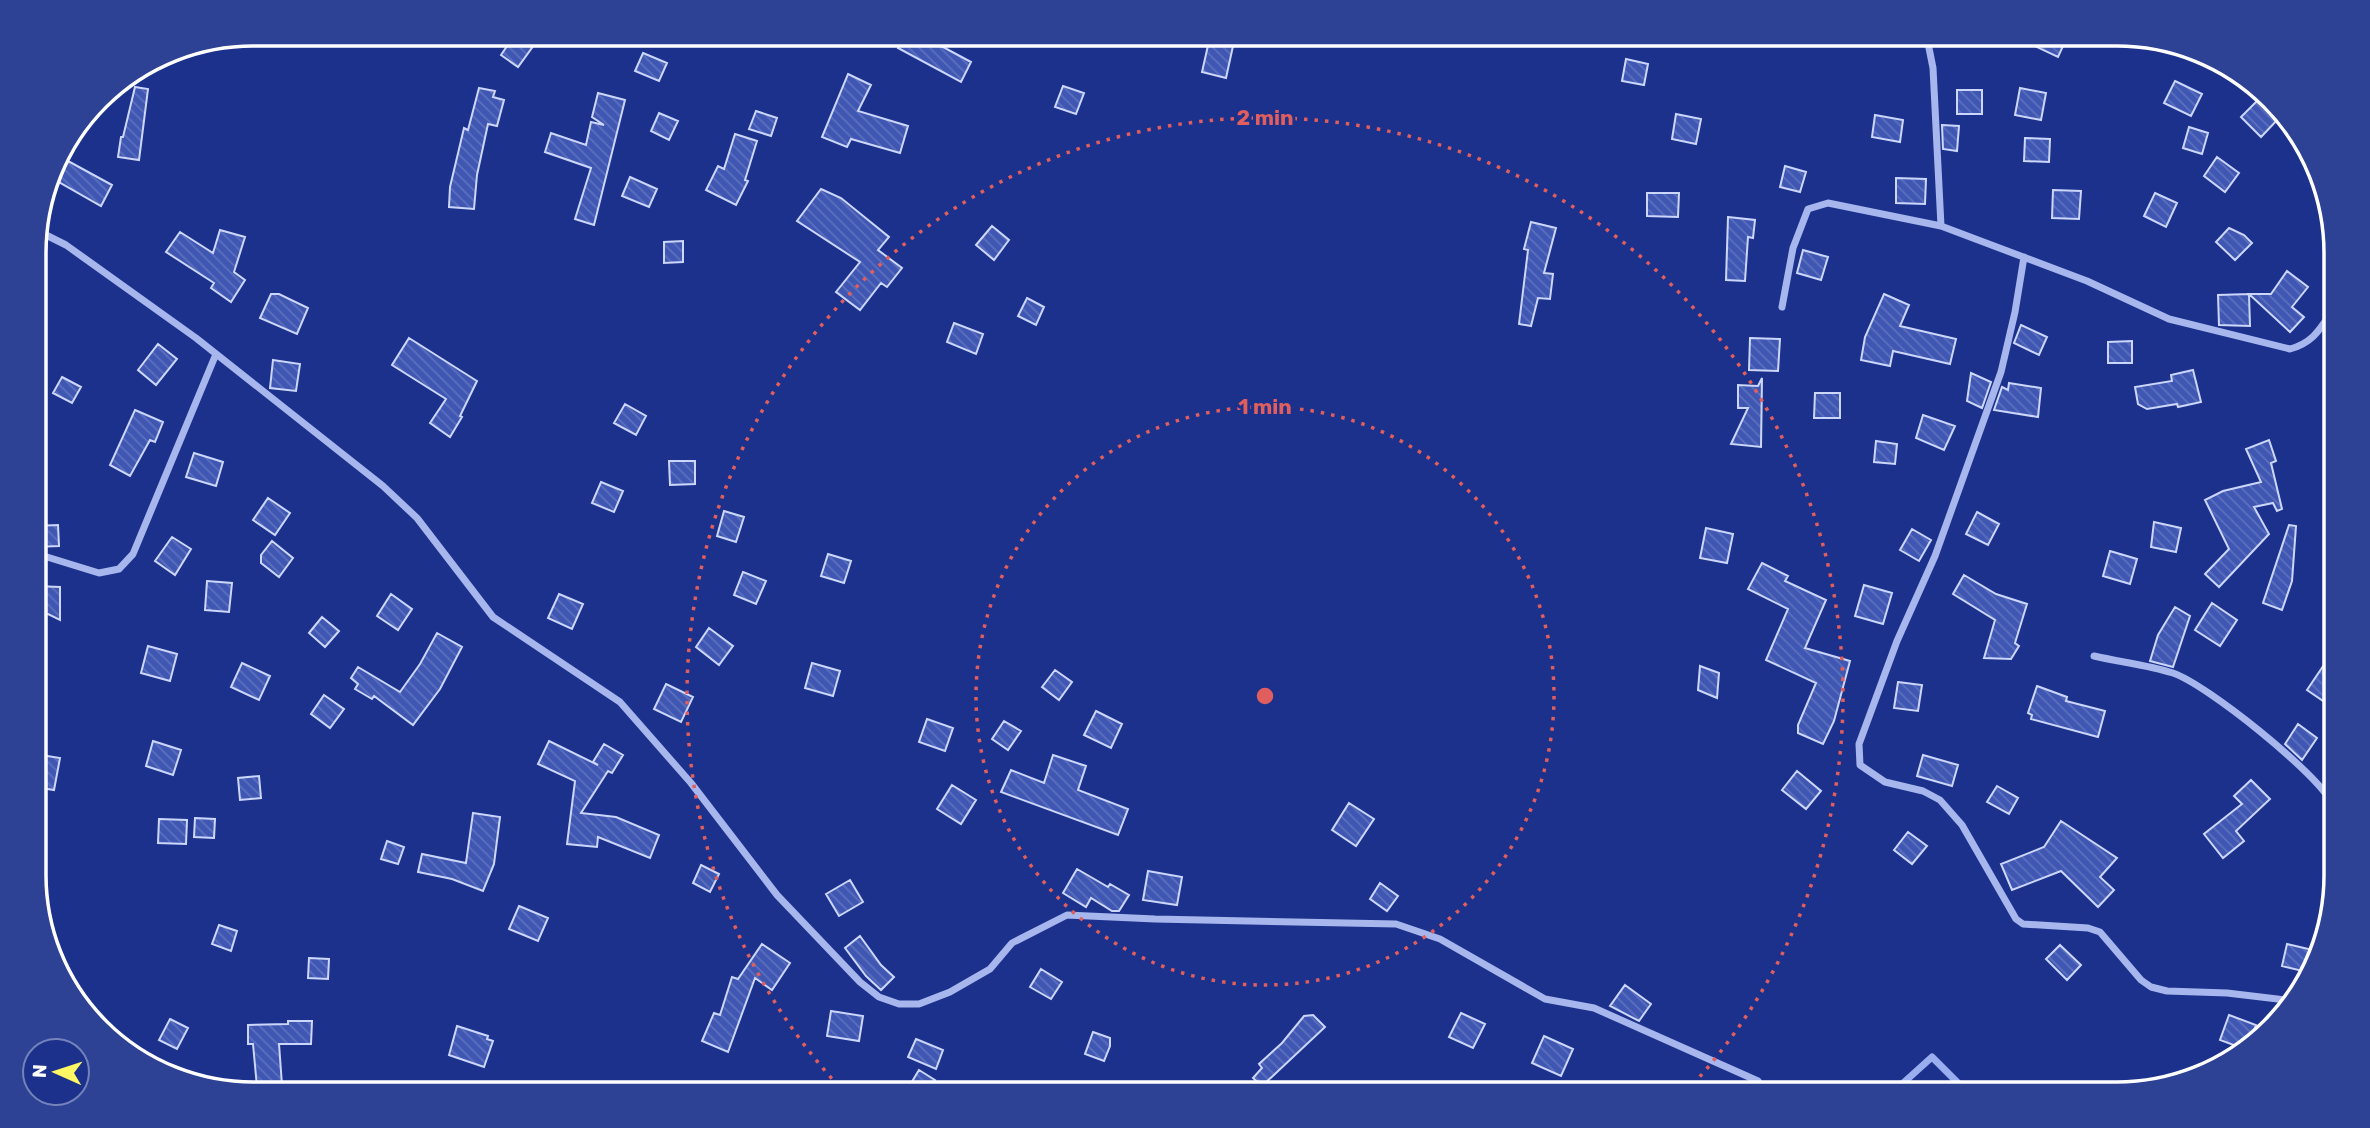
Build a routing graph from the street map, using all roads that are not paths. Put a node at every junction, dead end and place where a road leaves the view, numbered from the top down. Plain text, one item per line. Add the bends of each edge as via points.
1 (1929, 46) edge
2 (1941, 226) junction
3 (46, 235) edge
4 (2024, 257) junction
5 (1782, 307) dead end
6 (2324, 323) edge
7 (216, 354) junction
8 (46, 557) edge
9 (2094, 656) dead end
10 (2324, 790) edge
11 (2283, 1000) edge
12 (1758, 1081) dead end

1 - 2 street
2 - 4 street
2 - 5 street via 1828,203 1808,209 1793,248
3 - 7 street
4 - 6 street via 2168,319 2290,349 2313,339
4 - 11 street via 2001,372 1935,556 1859,744 1860,765 1885,782 1940,800 1962,825 2023,924 2100,932 2151,987
7 - 8 street via 133,554 119,569 99,573
7 - 12 street via 417,518 493,617 620,702 691,783 777,895 879,997 919,1004 950,992 990,969 1012,943 1067,915 1396,924 1440,939 1545,999 1594,1008
9 - 10 street via 2173,673 2194,684 2255,727

